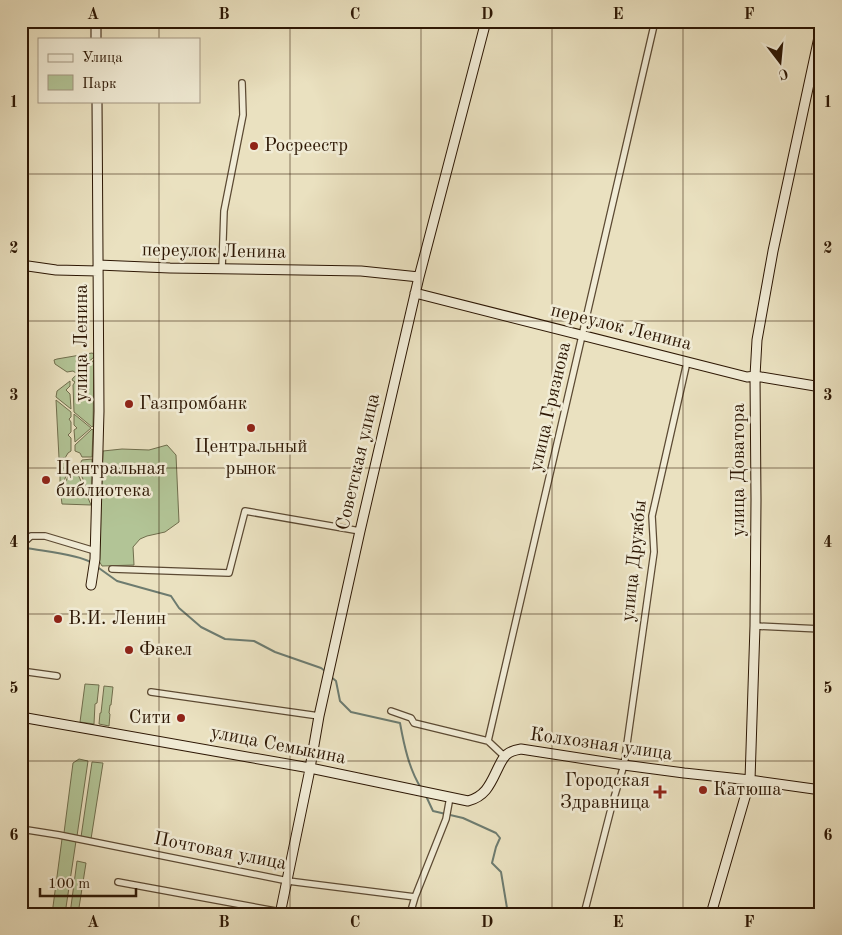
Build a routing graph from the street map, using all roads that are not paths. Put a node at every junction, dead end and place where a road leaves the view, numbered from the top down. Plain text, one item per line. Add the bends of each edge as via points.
1 (96, 21) edge
2 (486, 21) edge
3 (655, 21) edge
4 (821, 28) edge
5 (96, 38) edge
6 (242, 83) dead end
7 (97, 102) edge
8 (21, 266) edge
9 (98, 268) junction
10 (222, 269) junction
11 (419, 277) junction
12 (415, 293) junction
13 (583, 335) junction
14 (687, 362) junction
15 (755, 376) junction
16 (821, 387) edge
17 (360, 531) junction
18 (21, 544) edge
19 (95, 555) junction
20 (112, 569) dead end
21 (91, 585) dead end
22 (755, 626) junction
23 (821, 629) edge
24 (21, 671) edge
25 (57, 676) dead end
26 (152, 692) dead end
27 (391, 712) dead end
28 (319, 716) junction
29 (21, 717) edge
30 (488, 740) junction
31 (504, 756) junction
32 (624, 765) junction
33 (310, 768) junction
34 (750, 780) junction
35 (821, 790) edge
36 (450, 797) junction
37 (21, 829) edge
38 (288, 881) junction
39 (118, 882) dead end
40 (414, 897) junction
41 (281, 913) edge
42 (410, 914) edge
43 (584, 914) edge
44 (711, 914) edge

1 - 5 street
2 - 11 street, Советская улица
3 - 13 street, улица Грязнова
4 - 15 street, улица Доватора via 765,295
6 - 10 street via 243,115 224,211
7 - 9 street, улица Ленина
8 - 9 street, переулок Ленина via 56,270
9 - 10 street, переулок Ленина
9 - 19 street, улица Ленина
10 - 11 street, переулок Ленина via 361,271
11 - 12 street, Советская улица
12 - 13 street, переулок Ленина
12 - 17 street, Советская улица
13 - 14 street, переулок Ленина
13 - 30 street, улица Грязнова
14 - 15 street, переулок Ленина via 747,377
14 - 32 street, улица Дружбы via 652,516 654,552
15 - 16 street, переулок Ленина
15 - 22 street, улица Доватора
17 - 20 street via 245,511 229,573
17 - 28 street, Советская улица
18 - 19 street via 31,536 45,536
19 - 21 street, улица Ленина
22 - 23 street
22 - 34 street, улица Доватора
24 - 25 street
26 - 28 street
27 - 30 street via 411,718 414,723
28 - 33 street, Советская улица
29 - 33 street, улица Семыкина
30 - 31 street, Колхозная улица
31 - 32 street, Колхозная улица via 520,749
31 - 36 street, улица Семыкина via 483,795 468,801
32 - 34 street, Колхозная улица
32 - 43 street, улица Дружбы
33 - 36 street, улица Семыкина
33 - 38 street, Советская улица
34 - 35 street, Колхозная улица
34 - 44 street, улица Доватора
36 - 40 street via 446,818
37 - 38 street, Почтовая улица
38 - 40 street, Почтовая улица
38 - 41 street, Советская улица
39 - 41 street
40 - 42 street

